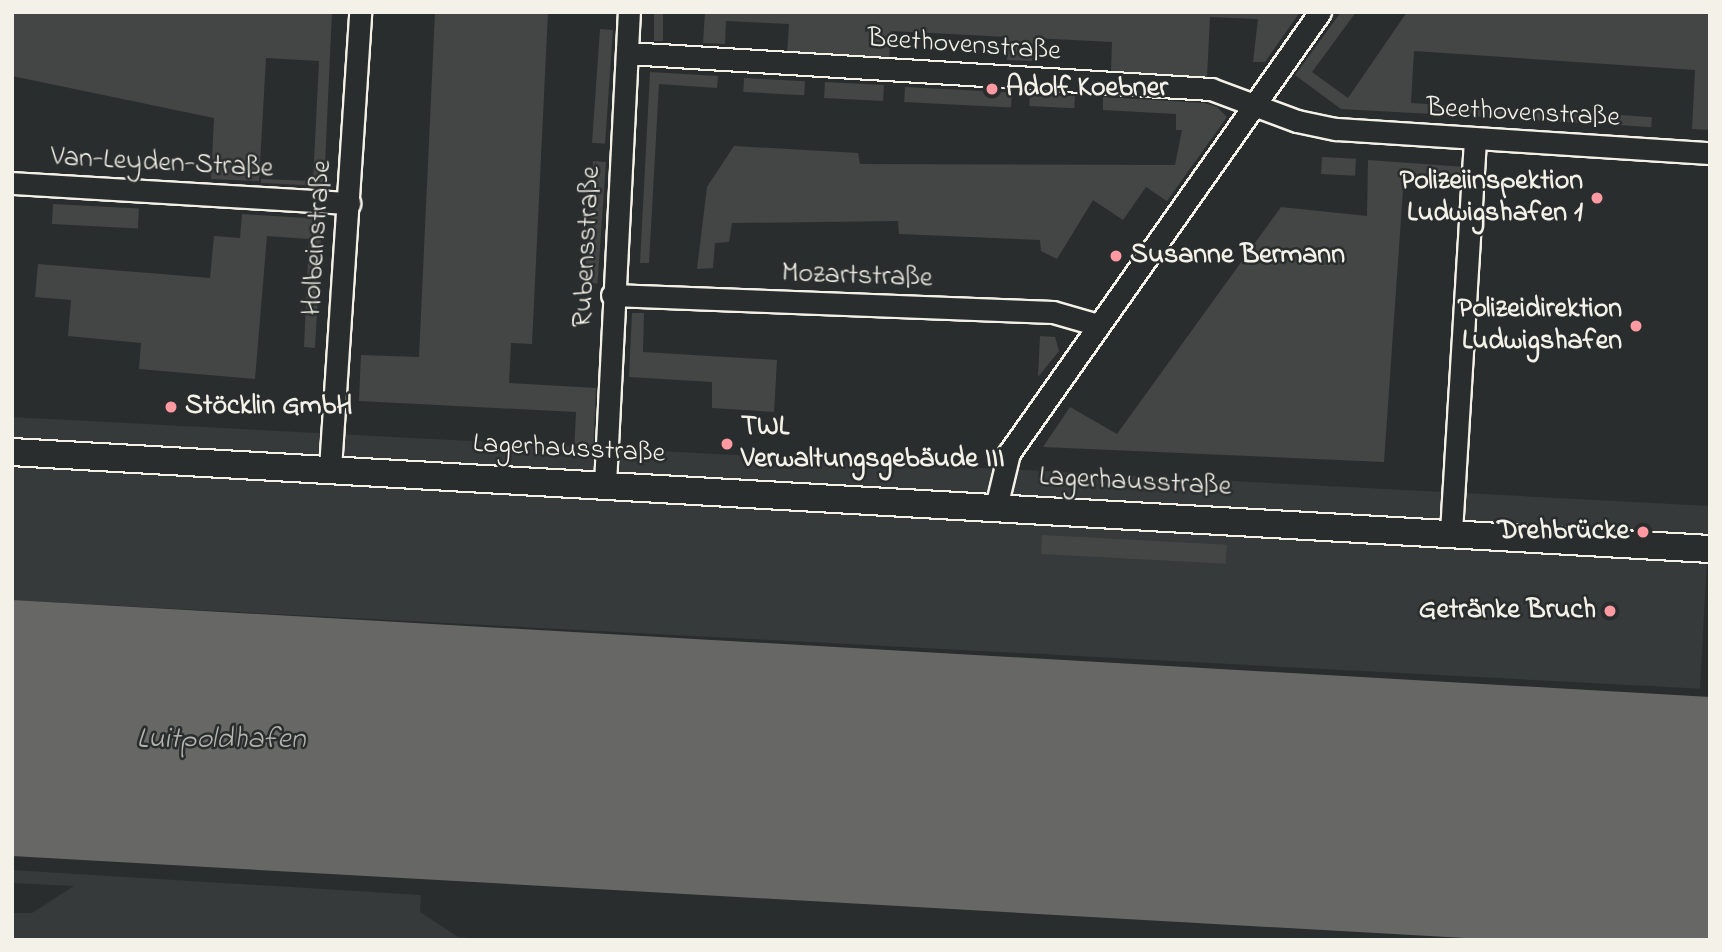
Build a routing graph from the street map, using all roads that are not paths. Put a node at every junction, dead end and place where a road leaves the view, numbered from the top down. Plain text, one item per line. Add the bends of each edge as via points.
1 (360, 12) edge
2 (629, 12) edge
3 (1320, 12) edge
4 (627, 54) junction
5 (1256, 105) junction
6 (1475, 139) junction
7 (1710, 153) edge
8 (12, 183) edge
9 (349, 203) junction
10 (612, 295) junction
11 (1098, 325) junction
12 (12, 452) edge
13 (330, 468) junction
14 (606, 484) junction
15 (996, 508) junction
16 (1451, 532) junction
17 (1710, 549) edge

1 - 9 street, Holbeinstraße
2 - 4 street, Rubensstraße
3 - 5 street
4 - 5 street, Beethovenstraße via 1211,89
4 - 10 street, Rubensstraße
5 - 6 street, Beethovenstraße via 1297,121 1336,129
5 - 11 street
6 - 7 street, Beethovenstraße
6 - 16 street
8 - 9 street, Van-Leyden-Straße
9 - 13 street, Holbeinstraße
10 - 11 street, Mozartstraße via 1053,312
10 - 14 street, Rubensstraße
11 - 15 street via 1009,453
12 - 13 street, Lagerhausstraße
13 - 14 street, Lagerhausstraße
14 - 15 street, Lagerhausstraße
15 - 16 street, Lagerhausstraße
16 - 17 street, Lagerhausstraße

